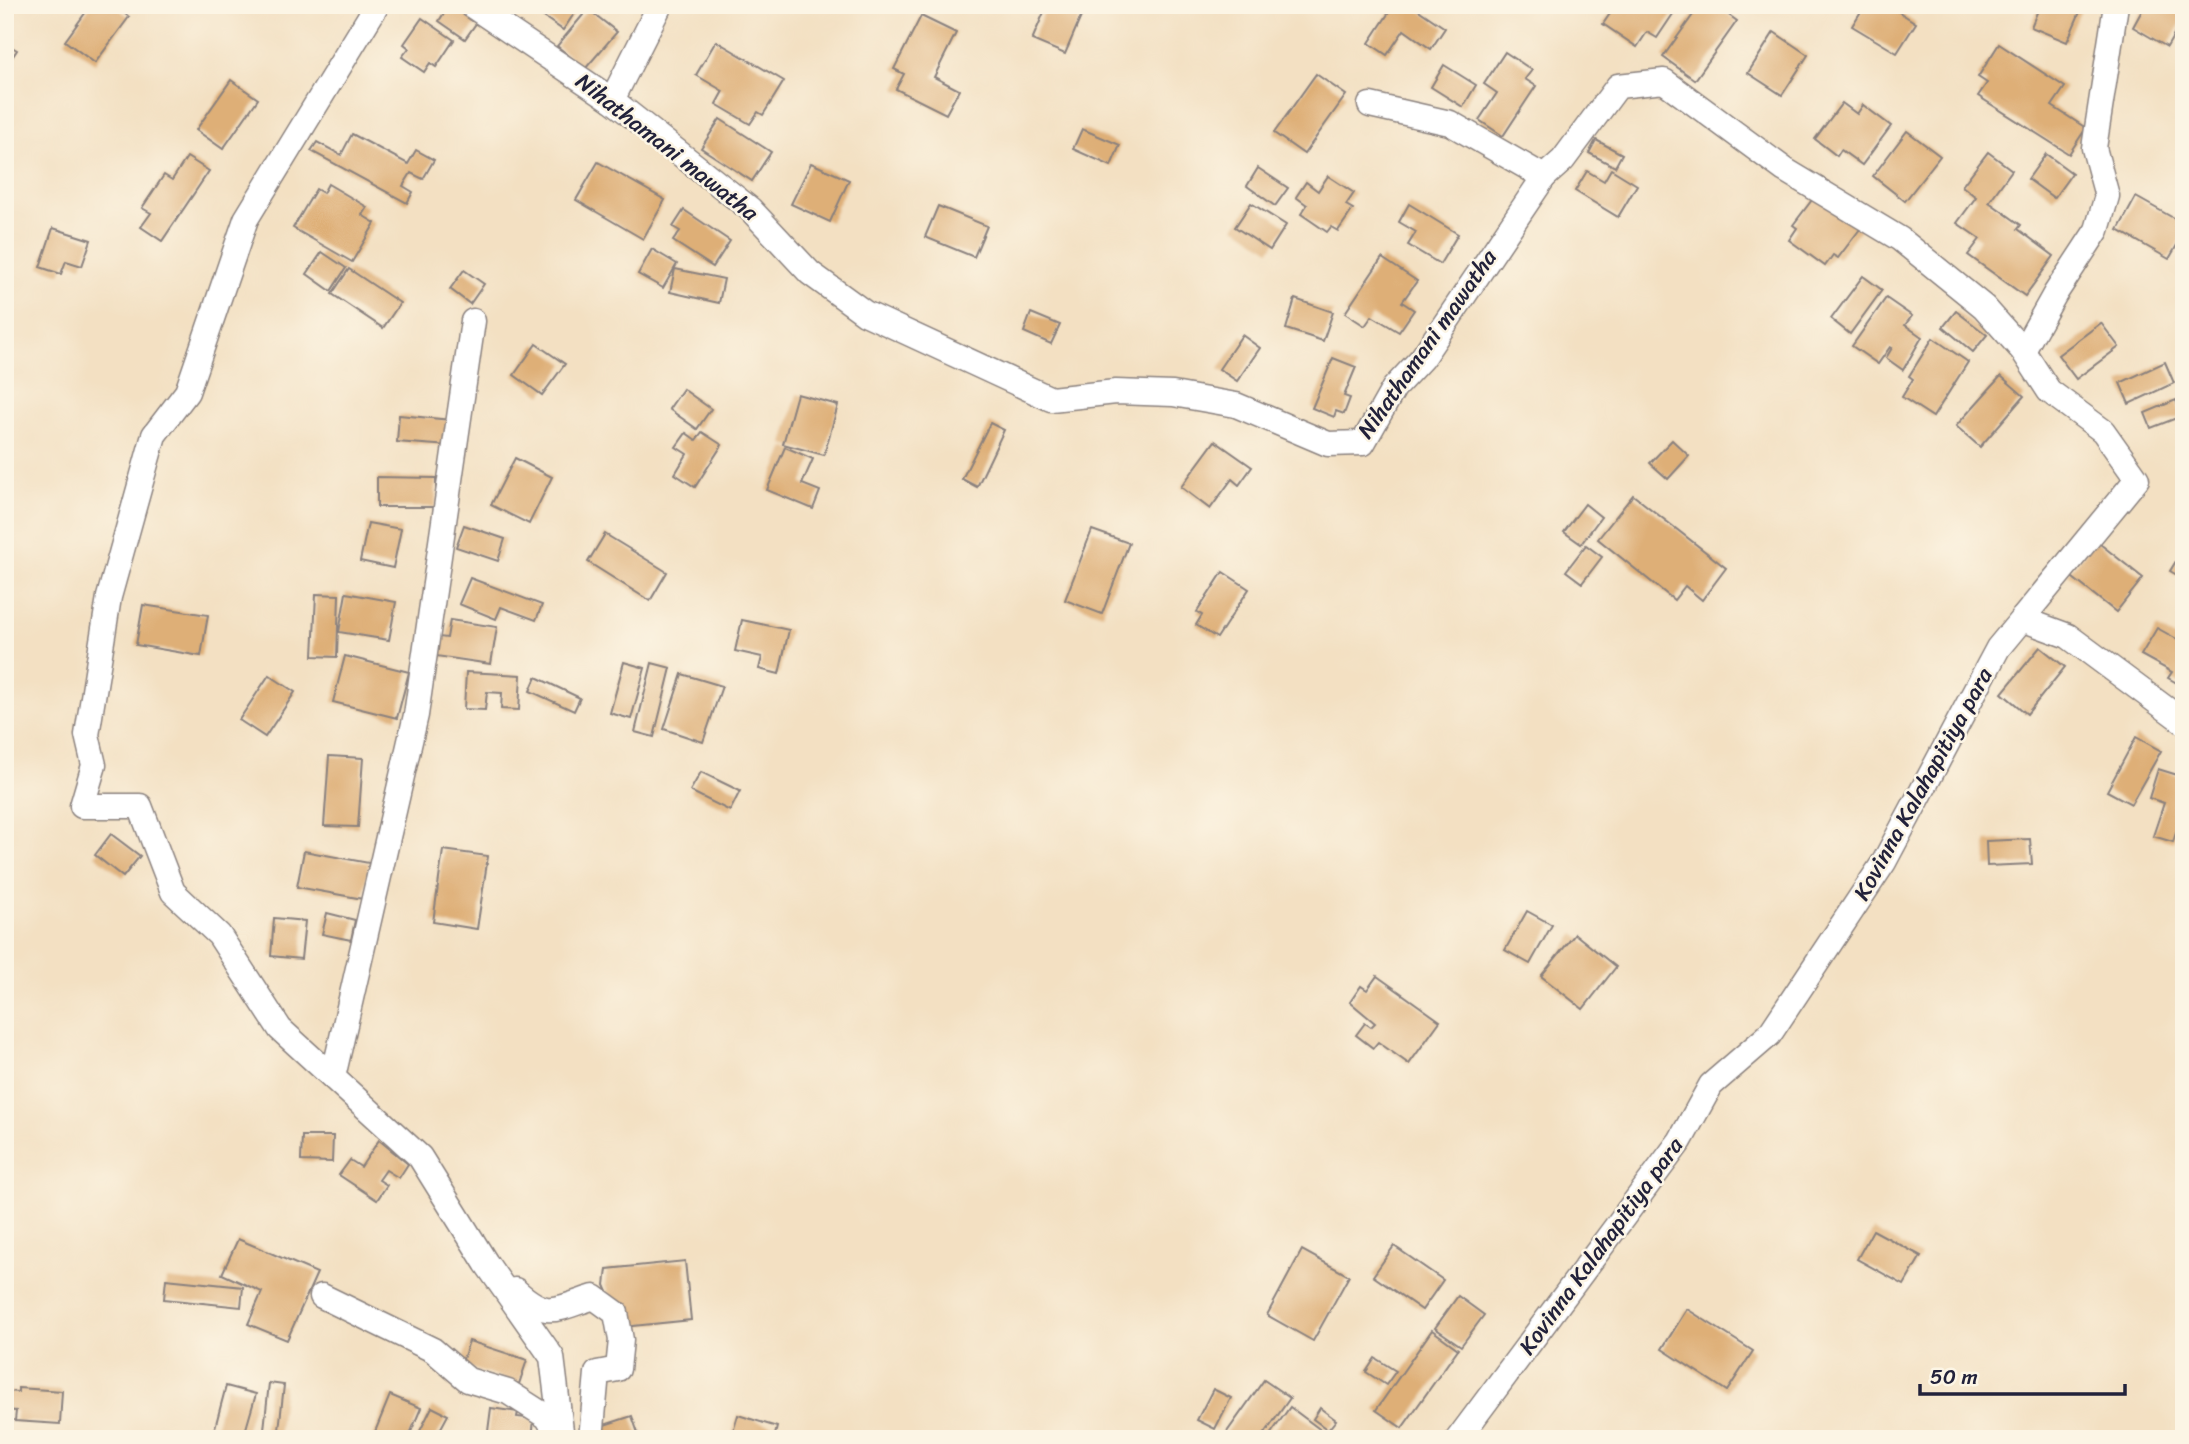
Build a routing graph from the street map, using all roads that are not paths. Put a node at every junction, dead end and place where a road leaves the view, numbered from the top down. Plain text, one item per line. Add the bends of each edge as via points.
1 (377, 5) edge
2 (471, 5) edge
3 (660, 5) edge
4 (2116, 5) edge
5 (612, 100) junction
6 (1370, 104) dead end
7 (1544, 177) junction
8 (473, 320) dead end
9 (2023, 351) junction
10 (2103, 431) joint
11 (2022, 619) junction
12 (2184, 722) edge
13 (333, 1077) junction
14 (486, 1263) junction
15 (322, 1296) dead end
16 (561, 1439) edge
17 (591, 1439) edge
18 (1458, 1439) edge

1 - 13 street via 246,219 187,392 155,435 109,597 87,735 94,765 82,806 140,806 173,892 219,935 280,1029
2 - 5 street, Nihathamani mawatha
3 - 5 street
4 - 9 street via 2094,148 2107,196 2097,230
5 - 7 street, Nihathamani mawatha via 750,209 810,273 865,313 1051,400 1115,392 1173,394 1236,405 1328,444 1363,443 1394,388 1422,358
6 - 7 street via 1450,123
7 - 9 street, Nihathamani mawatha via 1563,160 1618,86 1664,81 1785,170 1900,240 1984,307
8 - 13 street via 416,715
9 - 10 street, Nihathamani mawatha via 2049,391
10 - 11 street, Kovinna Kalahapitiya para via 2137,479
11 - 12 street via 2068,636
11 - 18 street, Kovinna Kalahapitiya para via 1998,648 1884,862 1769,1035 1711,1085 1680,1141
13 - 14 street via 420,1157
14 - 16 street via 552,1357
14 - 17 street via 534,1307 548,1311 594,1297 616,1314 621,1340 618,1368 597,1373
15 - 16 street via 433,1350 468,1380 508,1392 547,1418

